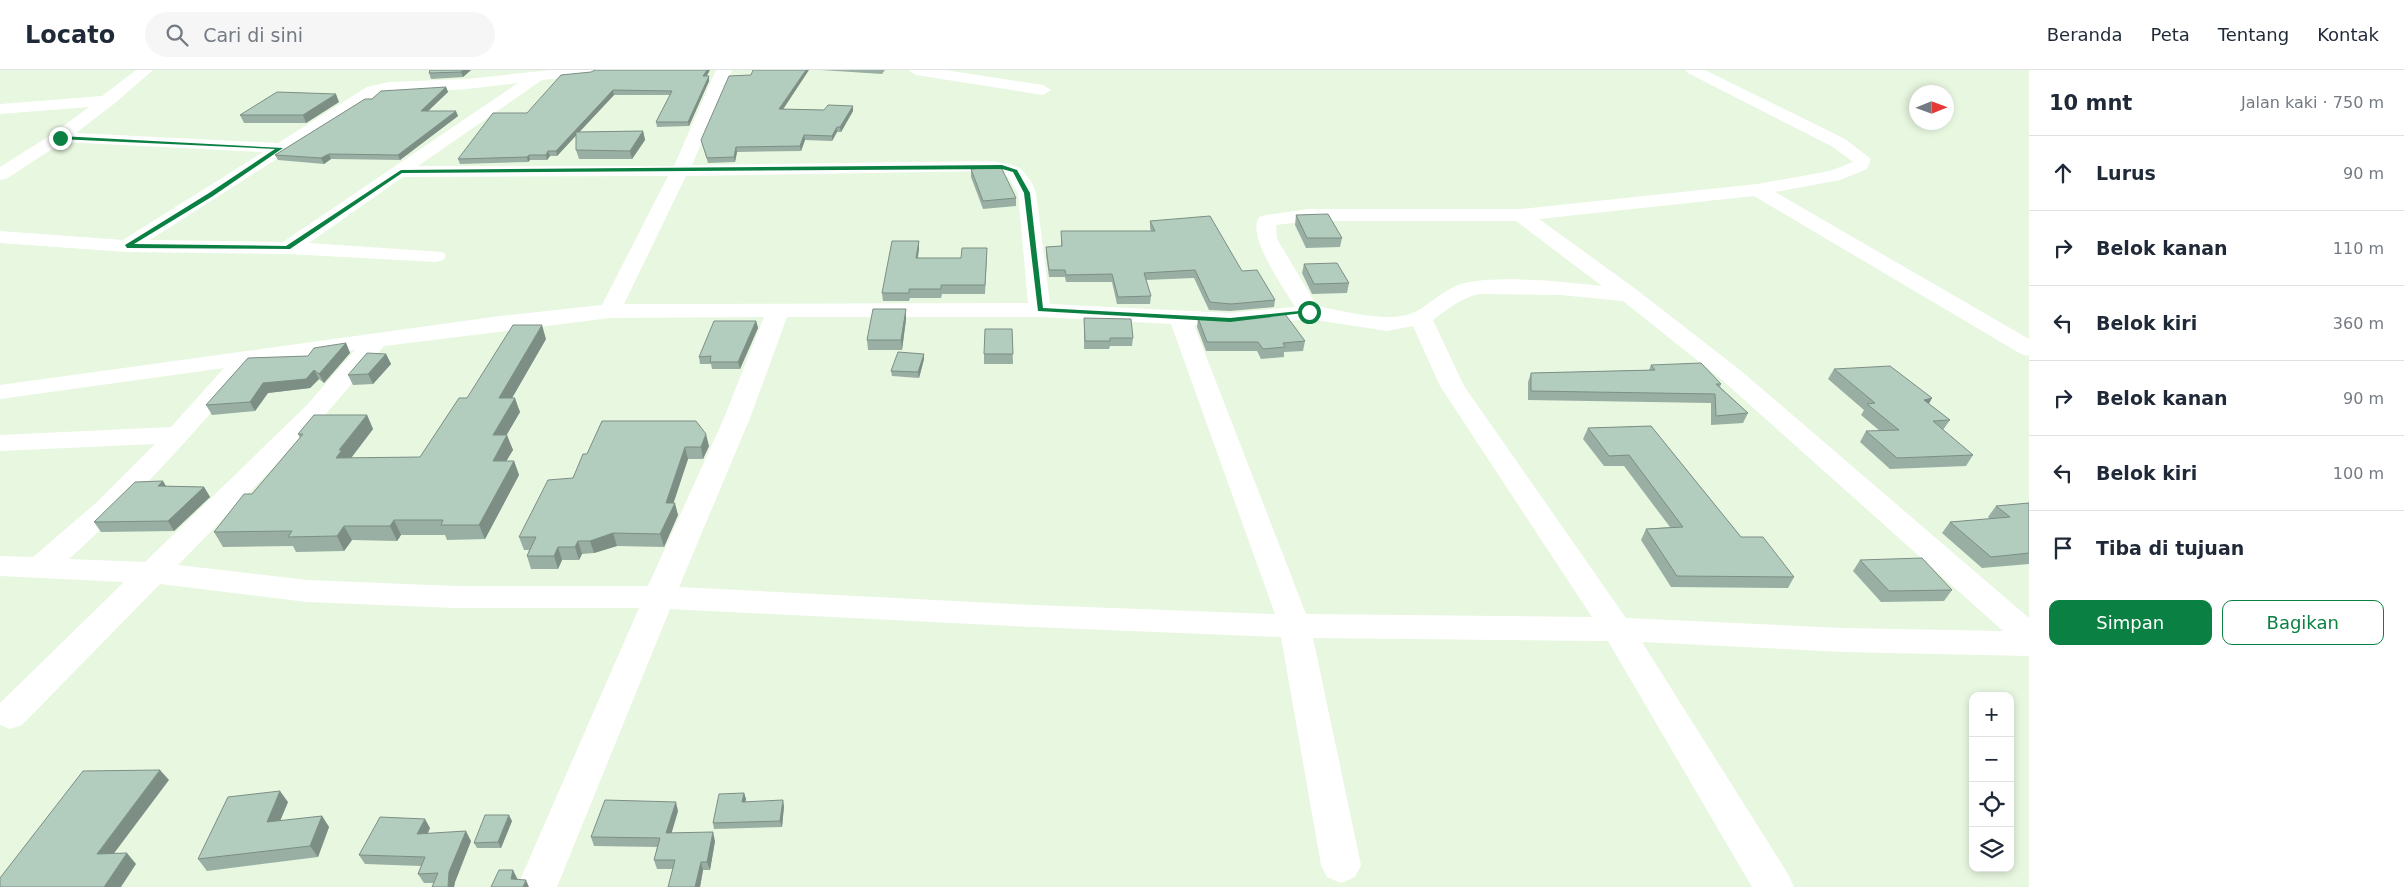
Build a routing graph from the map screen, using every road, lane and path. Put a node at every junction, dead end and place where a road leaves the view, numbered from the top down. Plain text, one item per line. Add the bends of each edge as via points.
1 (145, 70) edge
2 (592, 70) edge
3 (724, 70) edge
4 (916, 70) edge
5 (1693, 70) edge
6 (538, 76) junction
7 (1043, 90) dead end
8 (109, 100) junction
9 (0, 109) edge
10 (60, 138) junction
11 (280, 148) junction
12 (19, 163) junction
13 (0, 164) edge
14 (680, 171) junction
15 (401, 172) junction
16 (0, 175) edge
17 (1757, 190) junction
18 (1521, 215) junction
19 (0, 236) edge
20 (127, 246) junction
21 (288, 248) junction
22 (436, 256) dead end
23 (1629, 295) junction
24 (779, 309) junction
25 (1040, 310) junction
26 (610, 311) junction
27 (1309, 312) junction
28 (1180, 318) junction
29 (1421, 318) junction
30 (376, 341) junction
31 (2029, 349) edge
32 (245, 359) junction
33 (0, 392) edge
34 (178, 435) junction
35 (0, 443) edge
36 (0, 566) edge
37 (42, 567) junction
38 (153, 573) junction
39 (659, 596) junction
40 (1295, 626) junction
41 (1617, 629) junction
42 (2029, 636) edge
43 (2029, 644) edge
44 (10, 715) dead end
45 (1341, 865) dead end
46 (537, 887) edge
47 (1774, 887) edge

1 - 8 street
2 - 6 street
3 - 14 street
4 - 7 street
5 - 17 street via 1813,129 1862,159 1861,165 1834,176
6 - 11 street via 468,84 377,88
6 - 15 street
8 - 9 street
8 - 10 street
10 - 11 street
10 - 12 street
11 - 20 street
12 - 13 street
12 - 16 street
14 - 15 street
14 - 25 street via 1008,168 1019,176 1027,193
14 - 26 street
15 - 21 street
17 - 18 street
17 - 31 street
18 - 23 street
18 - 27 street via 1308,215 1266,221 1271,247
19 - 20 street
20 - 21 street
21 - 22 street
23 - 29 street via 1560,288 1480,288 1464,290
23 - 42 street via 1731,375
24 - 25 street
24 - 26 street
24 - 39 street via 737,418
25 - 28 street
26 - 30 street
27 - 28 street via 1230,320
27 - 29 street via 1387,324
28 - 40 street
29 - 41 street via 1452,386
30 - 32 street
30 - 38 street via 316,410
32 - 33 street
32 - 34 street
34 - 35 street
34 - 37 street via 107,509
36 - 37 street
37 - 38 street
38 - 39 street via 307,591 456,597
38 - 44 street
39 - 40 street
39 - 46 street
40 - 41 street
40 - 45 street
41 - 43 street via 1843,640
41 - 47 street

